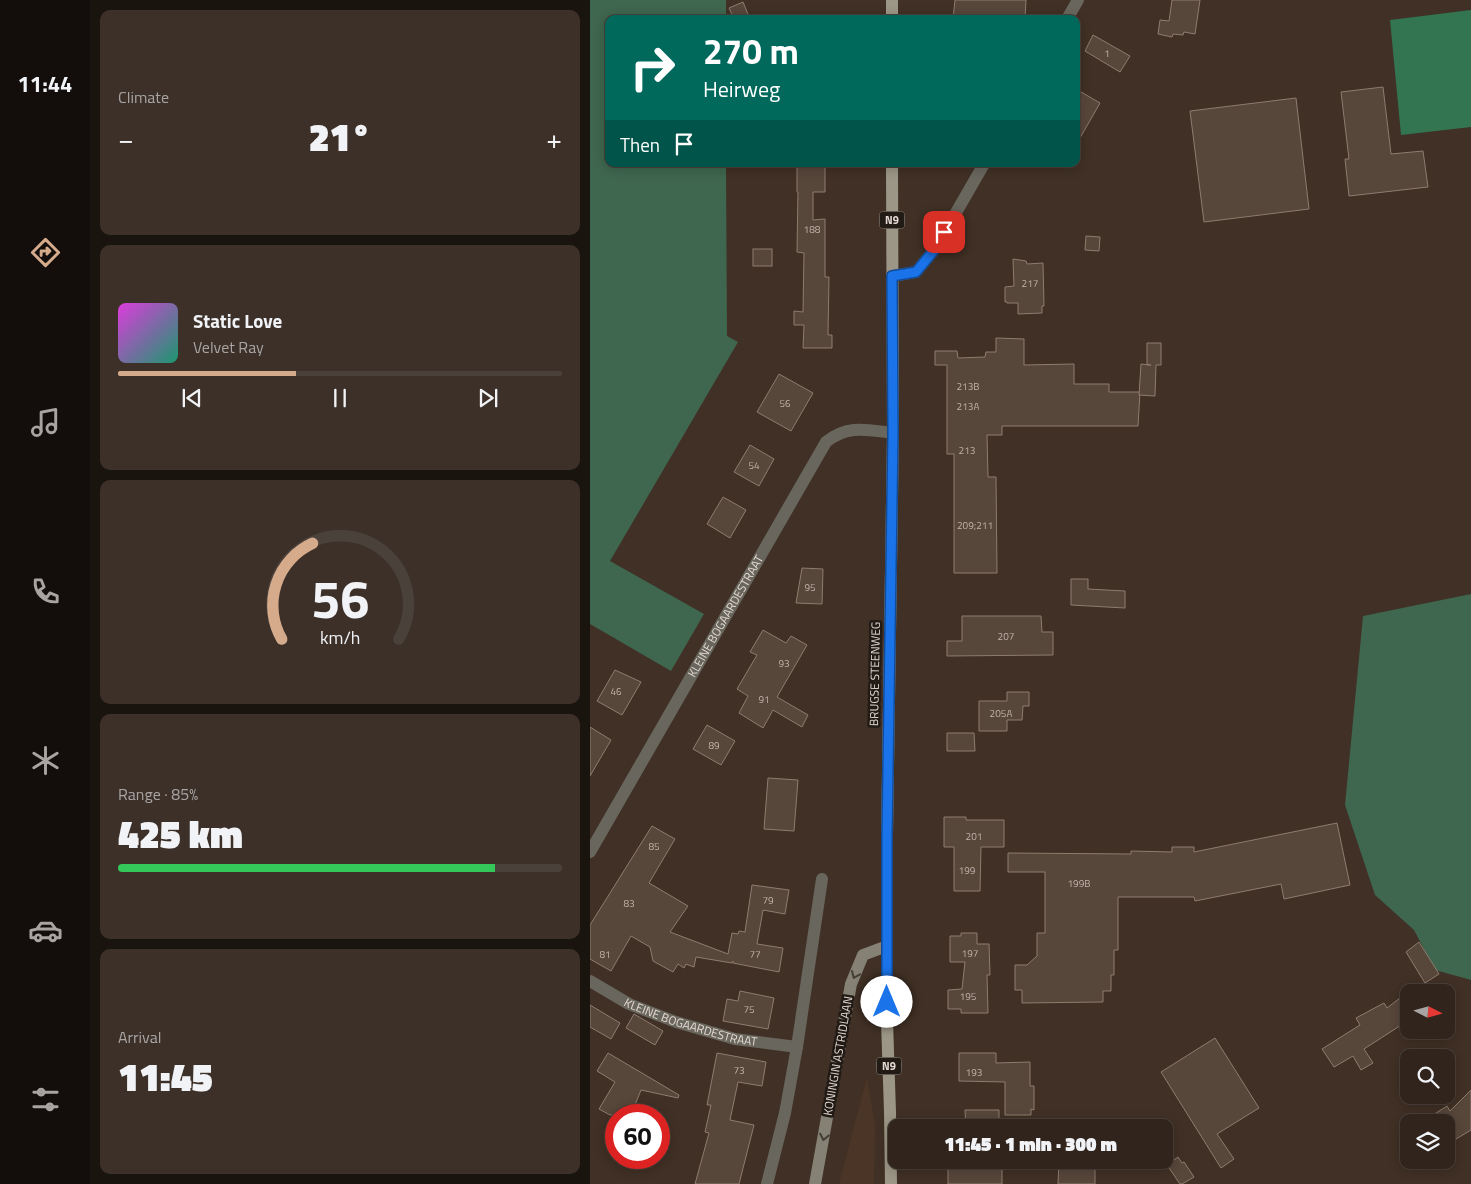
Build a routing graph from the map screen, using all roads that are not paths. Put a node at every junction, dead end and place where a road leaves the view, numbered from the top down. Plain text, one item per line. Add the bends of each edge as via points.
1 (892, 0) edge
2 (1078, 0) edge
3 (892, 15) edge
4 (1069, 15) edge
5 (892, 167) edge
6 (982, 167) edge
7 (892, 276) junction
8 (893, 433) junction
9 (590, 852) edge
10 (822, 879) dead end
11 (887, 946) junction
12 (590, 981) edge
13 (797, 1047) junction
14 (767, 1184) edge
15 (815, 1184) edge
16 (891, 1184) edge

1 - 3 main road
2 - 4 street
5 - 7 main road, BRUGSE STEENWEG / N9
6 - 7 street via 935,249 916,272
7 - 8 main road, BRUGSE STEENWEG / N9
8 - 9 street, KLEINE BOGAARDESTRAAT via 851,430 837,433 826,442
8 - 11 main road, BRUGSE STEENWEG / N9
10 - 13 street
11 -> 15 main road, KONINGIN ASTRIDLAAN via 863,955 851,984
11 - 16 main road, BRUGSE STEENWEG / N9
12 - 13 street, KLEINE BOGAARDESTRAAT via 629,1004 676,1022 735,1039
13 - 14 street

